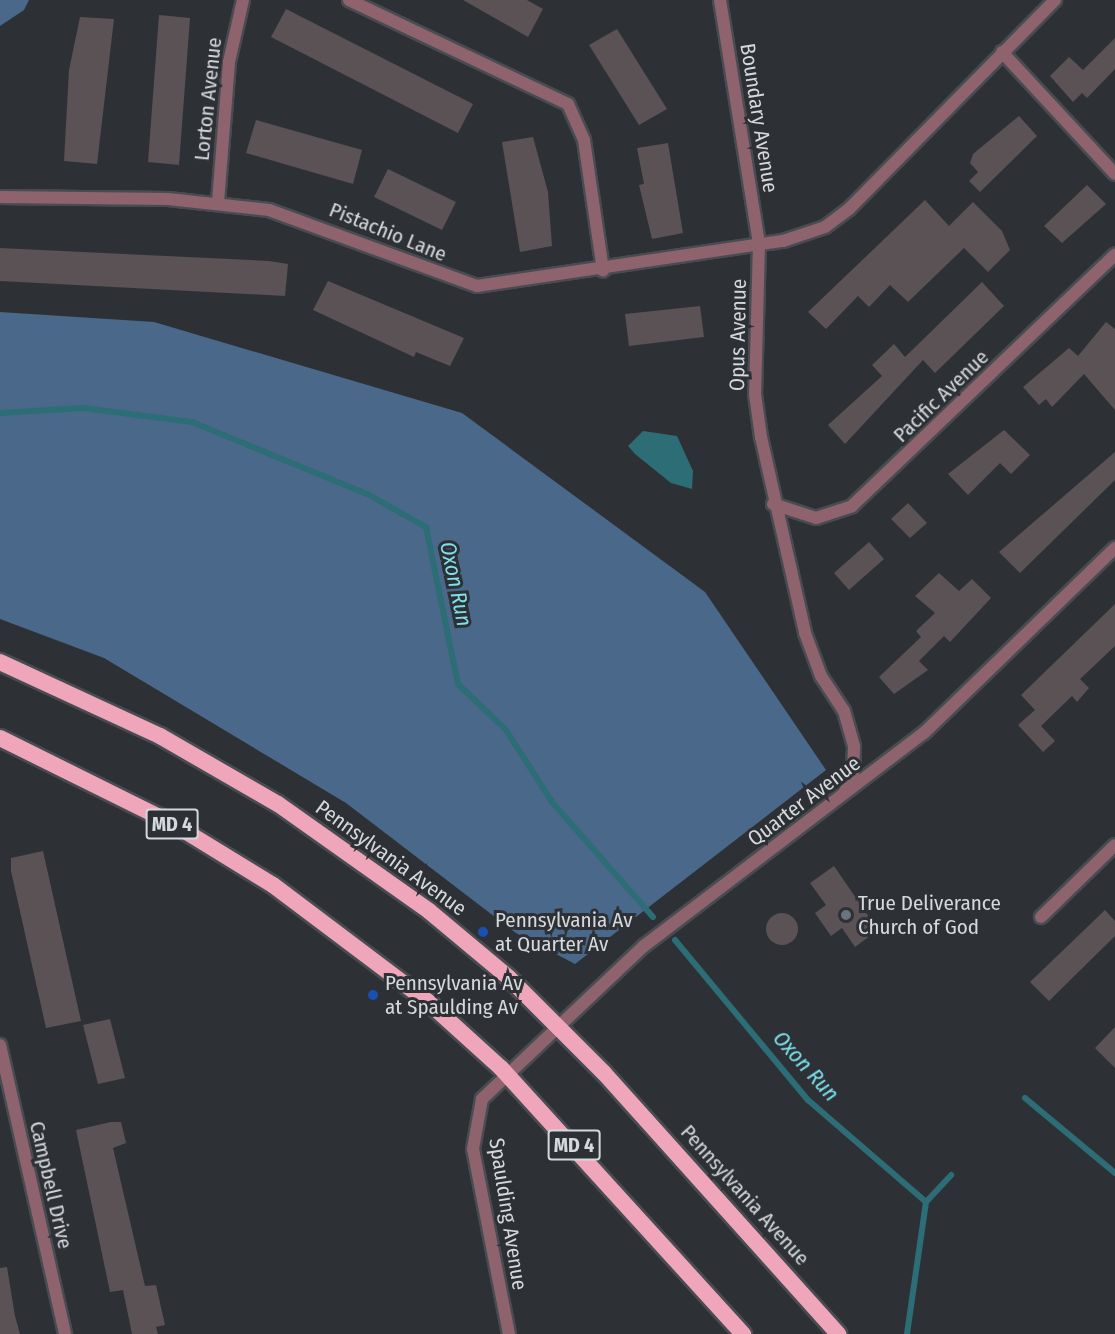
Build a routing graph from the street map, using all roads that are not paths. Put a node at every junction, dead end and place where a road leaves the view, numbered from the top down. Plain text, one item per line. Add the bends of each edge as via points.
1 (243, 0) edge
2 (349, 0) edge
3 (720, 0) edge
4 (1055, 0) edge
5 (1002, 52) junction
6 (1115, 174) edge
7 (0, 197) edge
8 (218, 202) junction
9 (759, 243) junction
10 (1115, 255) edge
11 (603, 270) junction
12 (773, 504) junction
13 (1115, 548) edge
14 (0, 662) edge
15 (0, 738) edge
16 (840, 798) junction
17 (1115, 845) edge
18 (1041, 917) dead end
19 (556, 1025) junction
20 (0, 1045) edge
21 (507, 1074) junction
22 (66, 1334) edge
23 (509, 1334) edge
24 (743, 1334) edge
25 (838, 1334) edge

1 - 8 street, Lorton Avenue via 229,62
2 - 11 street via 568,104 584,140
3 - 9 street, Boundary Avenue
4 - 5 street
5 - 6 street
5 - 9 street via 837,219 798,238
7 - 8 street, Pistachio Lane
8 - 11 street, Pistachio Lane via 294,217 464,284 488,286
9 - 11 street, Pistachio Lane
9 - 12 street, Opus Avenue via 755,394
10 - 12 street, Pacific Avenue via 852,506 816,518
12 - 16 street, Opus Avenue via 805,633 820,676 844,711 854,747 853,776
13 - 16 street, Quarter Avenue via 924,733
14 - 19 highway, Pennsylvania Avenue via 159,736 278,804 429,911
15 - 21 highway, MD 4 via 175,825 273,885 427,1001
16 - 19 street, Quarter Avenue via 644,946
17 - 18 street
19 - 21 street, Quarter Avenue
19 - 25 highway, Pennsylvania Avenue
20 - 22 street, Campbell Drive
21 - 23 street, Spaulding Avenue via 482,1099 473,1149
21 - 24 highway, MD 4

